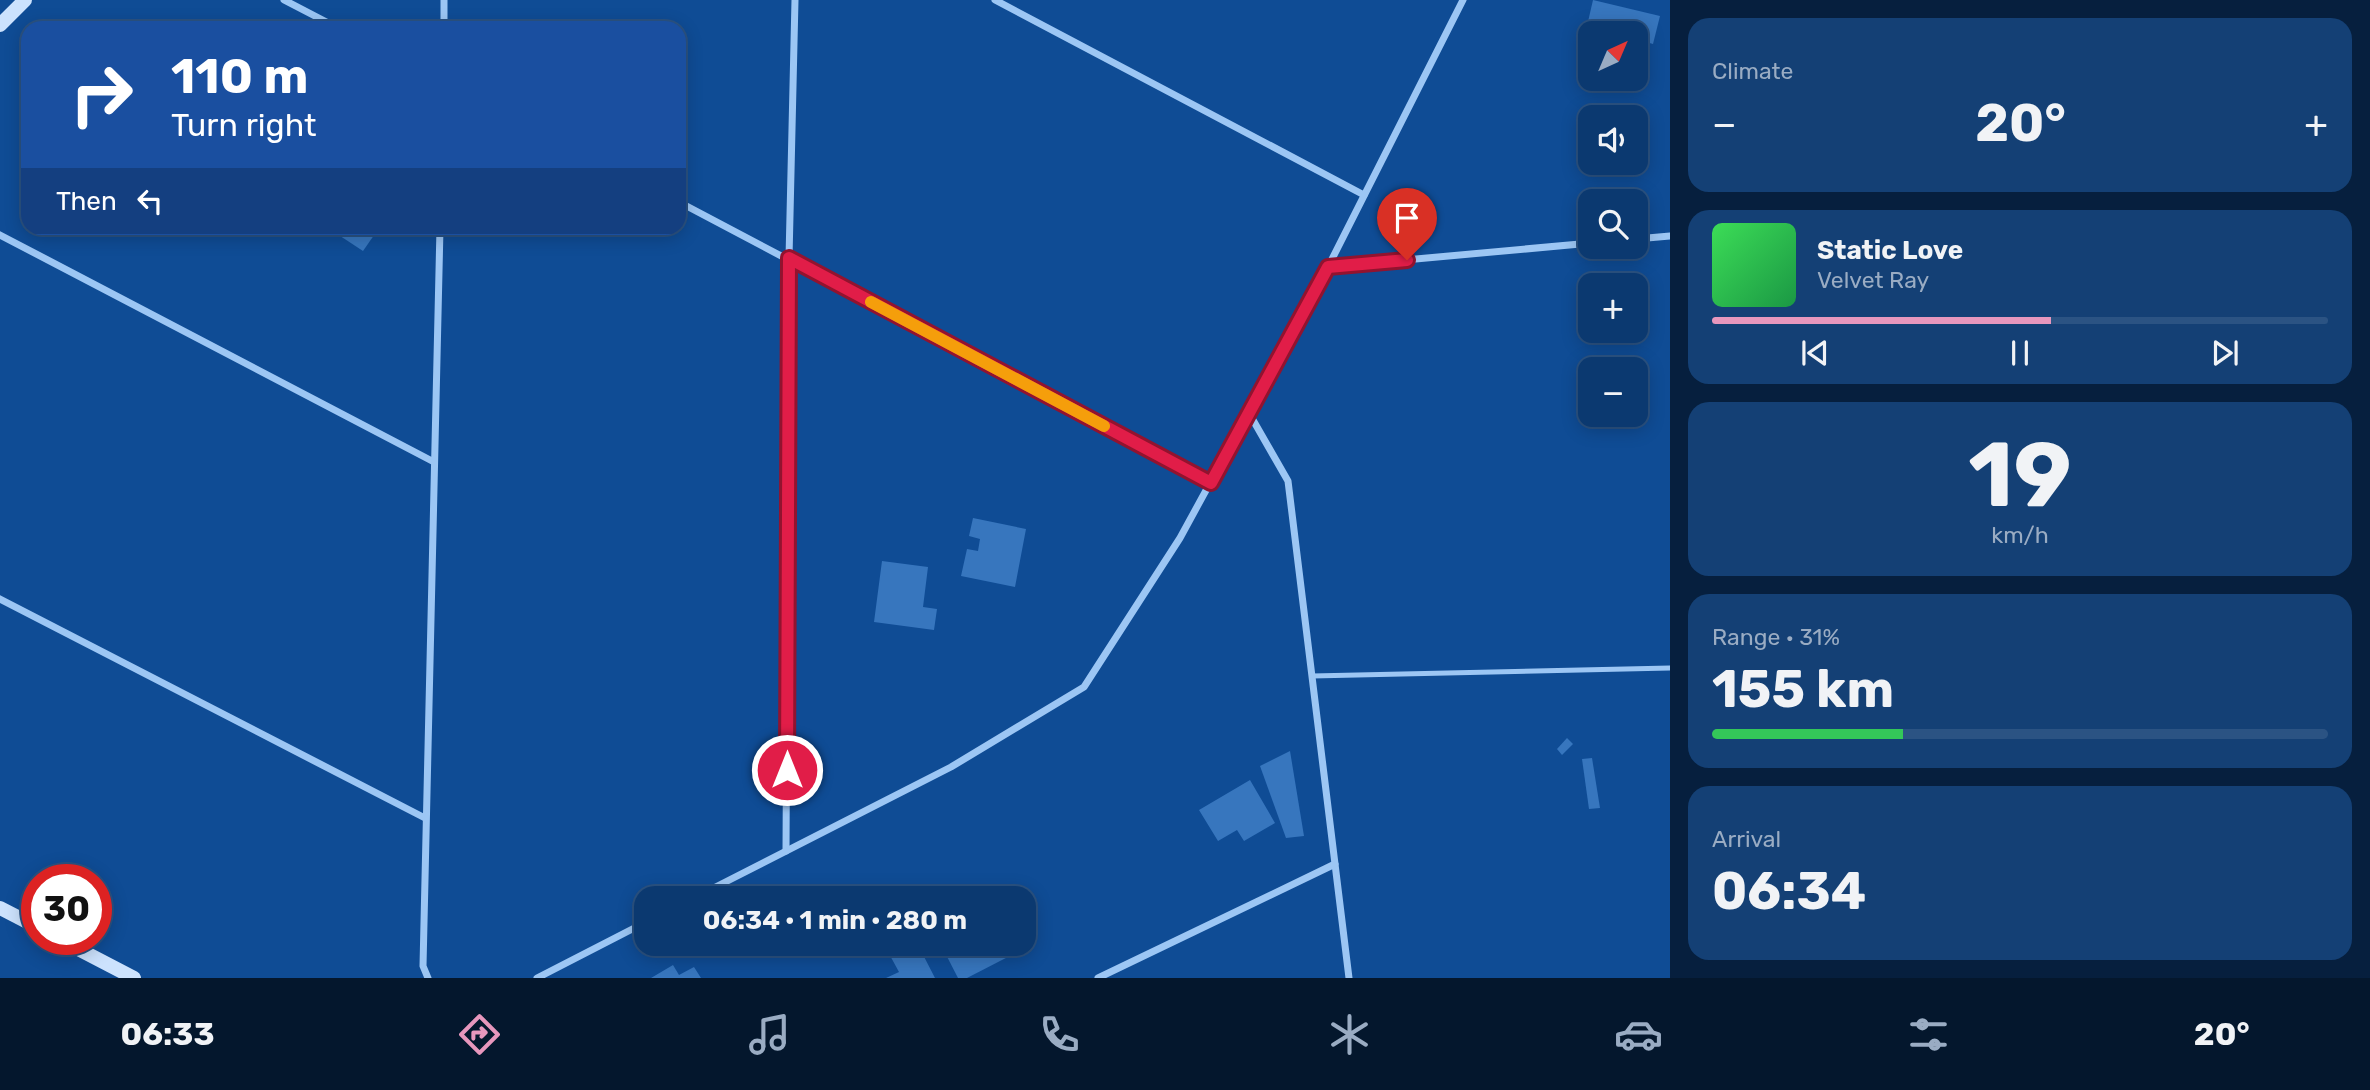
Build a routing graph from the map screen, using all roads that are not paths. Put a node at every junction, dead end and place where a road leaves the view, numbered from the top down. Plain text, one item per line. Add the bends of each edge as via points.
1 (25, 0) edge
2 (284, 0) edge
3 (444, 0) edge
4 (795, 0) edge
5 (995, 0) edge
6 (1463, 0) edge
7 (324, 21) edge
8 (444, 21) edge
9 (0, 25) edge
10 (1364, 195) junction
11 (686, 206) edge
12 (0, 235) edge
13 (440, 235) edge
14 (1670, 236) edge
15 (1648, 238) edge
16 (1578, 244) edge
17 (789, 258) junction
18 (1328, 267) junction
19 (1249, 413) junction
20 (434, 462) junction
21 (1211, 483) junction
22 (0, 599) edge
23 (1670, 668) edge
24 (1312, 676) junction
25 (425, 818) junction
26 (786, 851) junction
27 (1335, 864) junction
28 (717, 886) edge
29 (0, 908) edge
30 (21, 919) edge
31 (634, 928) edge
32 (90, 955) edge
33 (134, 978) edge
34 (428, 978) edge
35 (537, 978) edge
36 (1098, 978) edge
37 (1349, 978) edge

1 - 9 street
2 - 7 street
3 - 8 street
4 - 17 street
5 - 10 street
6 - 10 street
10 - 18 street
11 - 17 street
12 - 20 street
13 - 20 street
14 - 15 street
16 - 18 street
17 - 21 street
17 - 26 street
18 - 19 street
19 - 21 street
19 - 24 street via 1288,481
20 - 25 street
21 - 26 street via 1084,687 951,767
22 - 25 street
23 - 24 lane
24 - 27 street
25 - 34 street via 424,965
26 - 28 street
27 - 36 street
27 - 37 street
29 - 30 street
31 - 35 street
32 - 33 street

